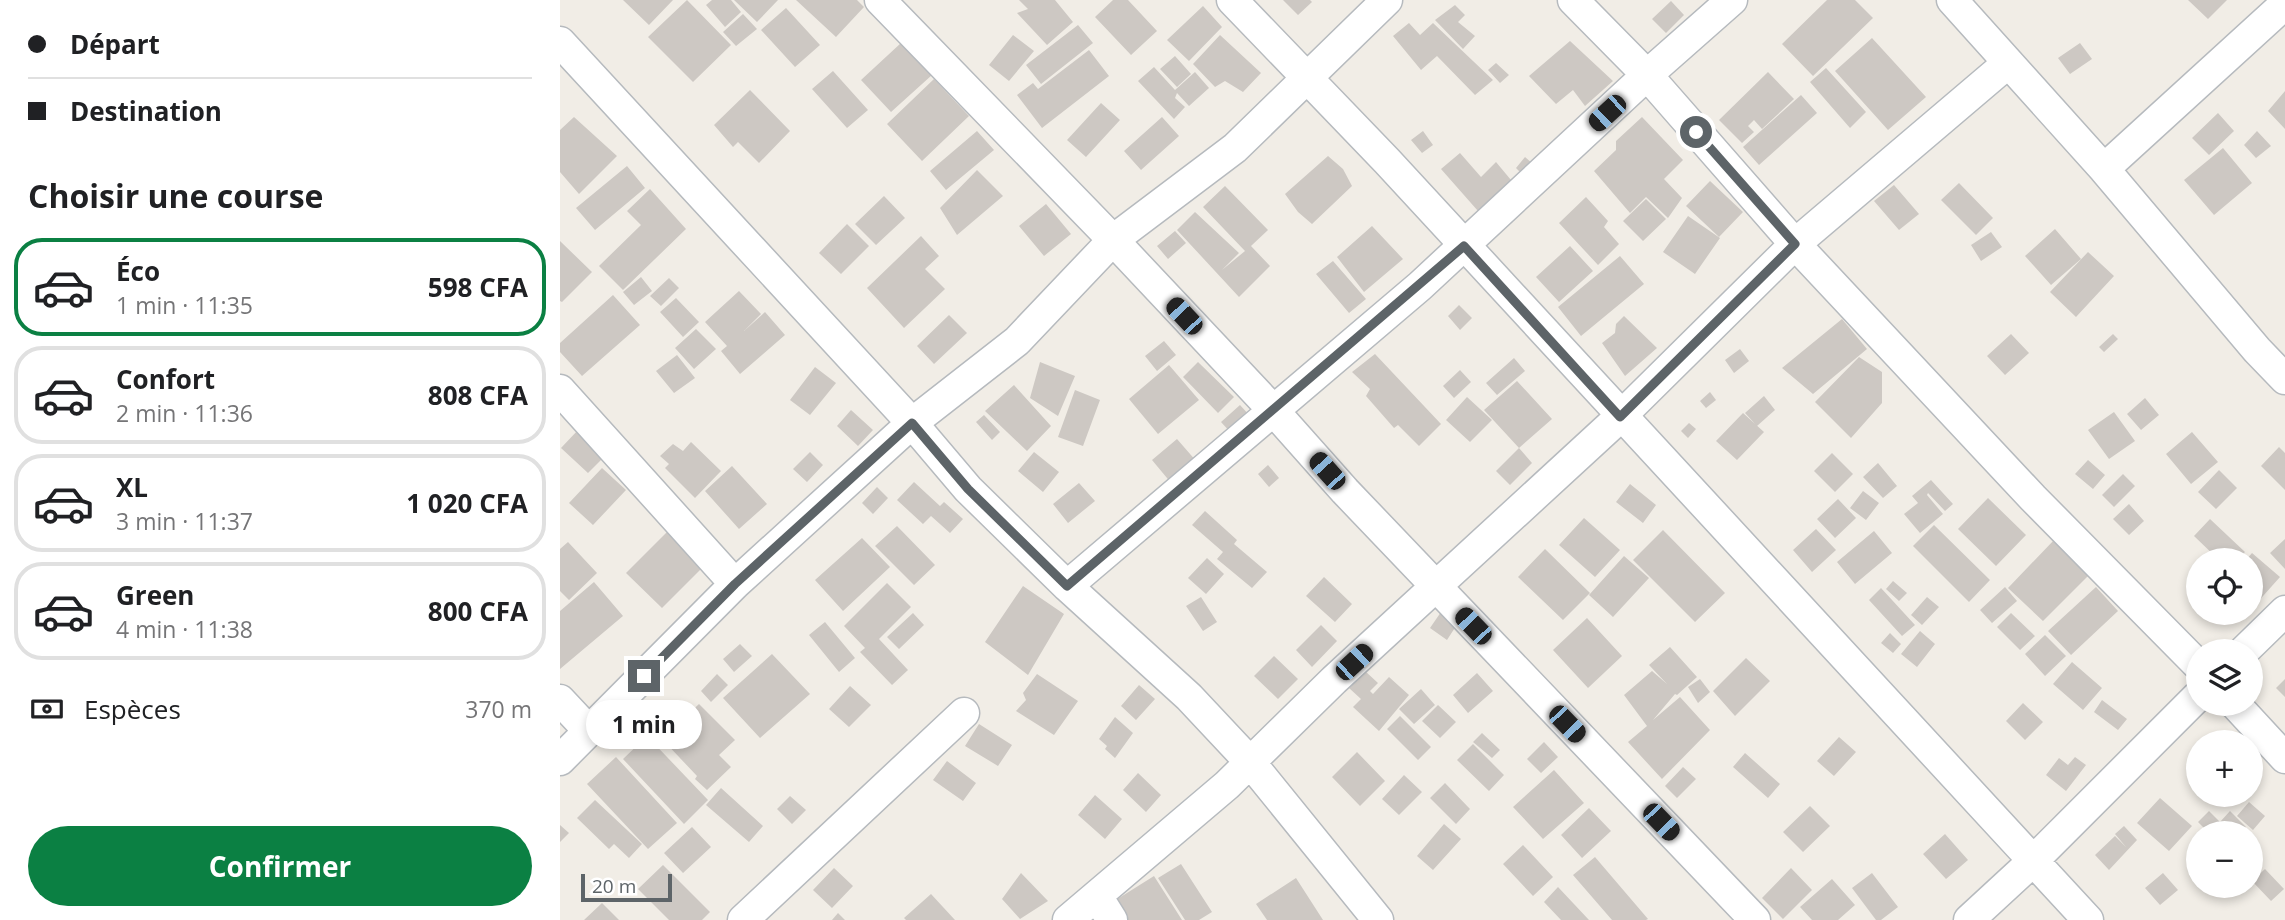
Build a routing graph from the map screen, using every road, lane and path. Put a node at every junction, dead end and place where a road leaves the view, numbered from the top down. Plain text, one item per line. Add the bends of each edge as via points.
1 (880, 0) edge
2 (1232, 0) edge
3 (1387, 0) edge
4 (1573, 0) edge
5 (1732, 0) edge
6 (1952, 0) edge
7 (2285, 4) edge
8 (560, 42) edge
9 (2008, 62) junction
10 (1647, 75) junction
11 (1307, 78) junction
12 (2104, 169) junction
13 (1112, 240) junction
14 (1795, 244) junction
15 (1464, 246) junction
16 (2285, 379) edge
17 (560, 390) edge
18 (1273, 410) junction
19 (1620, 417) junction
20 (912, 423) junction
21 (735, 584) junction
22 (1067, 586) junction
23 (1436, 586) junction
24 (2285, 611) edge
25 (2256, 639) edge
26 (2186, 652) edge
27 (560, 700) edge
28 (2186, 708) edge
29 (964, 713) dead end
30 (2246, 716) edge
31 (589, 731) junction
32 (2285, 758) edge
33 (560, 760) edge
34 (1250, 762) junction
35 (2033, 861) junction
36 (1104, 908) edge
37 (743, 920) edge
38 (1068, 920) edge
39 (1378, 920) edge
40 (1755, 920) edge
41 (1969, 920) edge
42 (2088, 920) edge

1 - 13 street
2 - 11 street
3 - 11 street
4 - 10 street
5 - 10 street
6 - 9 street
7 - 12 street
8 - 20 street
9 - 12 street
9 - 14 street
10 - 14 street
10 - 15 street
11 - 13 street via 1235,148
11 - 15 street
12 - 16 street
13 - 18 street
13 - 20 street via 1017,341
14 - 19 street
14 - 26 street via 2033,498
15 - 18 street
15 - 19 street
17 - 21 street
18 - 22 street
18 - 23 street
19 - 23 street
19 - 35 street
20 - 21 street
20 - 22 street via 968,489
21 - 31 street
22 - 34 street via 1189,697
23 - 34 street
23 - 40 street
24 - 25 street
27 - 31 street
28 - 35 street
29 - 37 street
30 - 32 street
31 - 33 street
34 - 36 street
34 - 39 street
35 - 41 street
35 - 42 street
36 - 38 street

